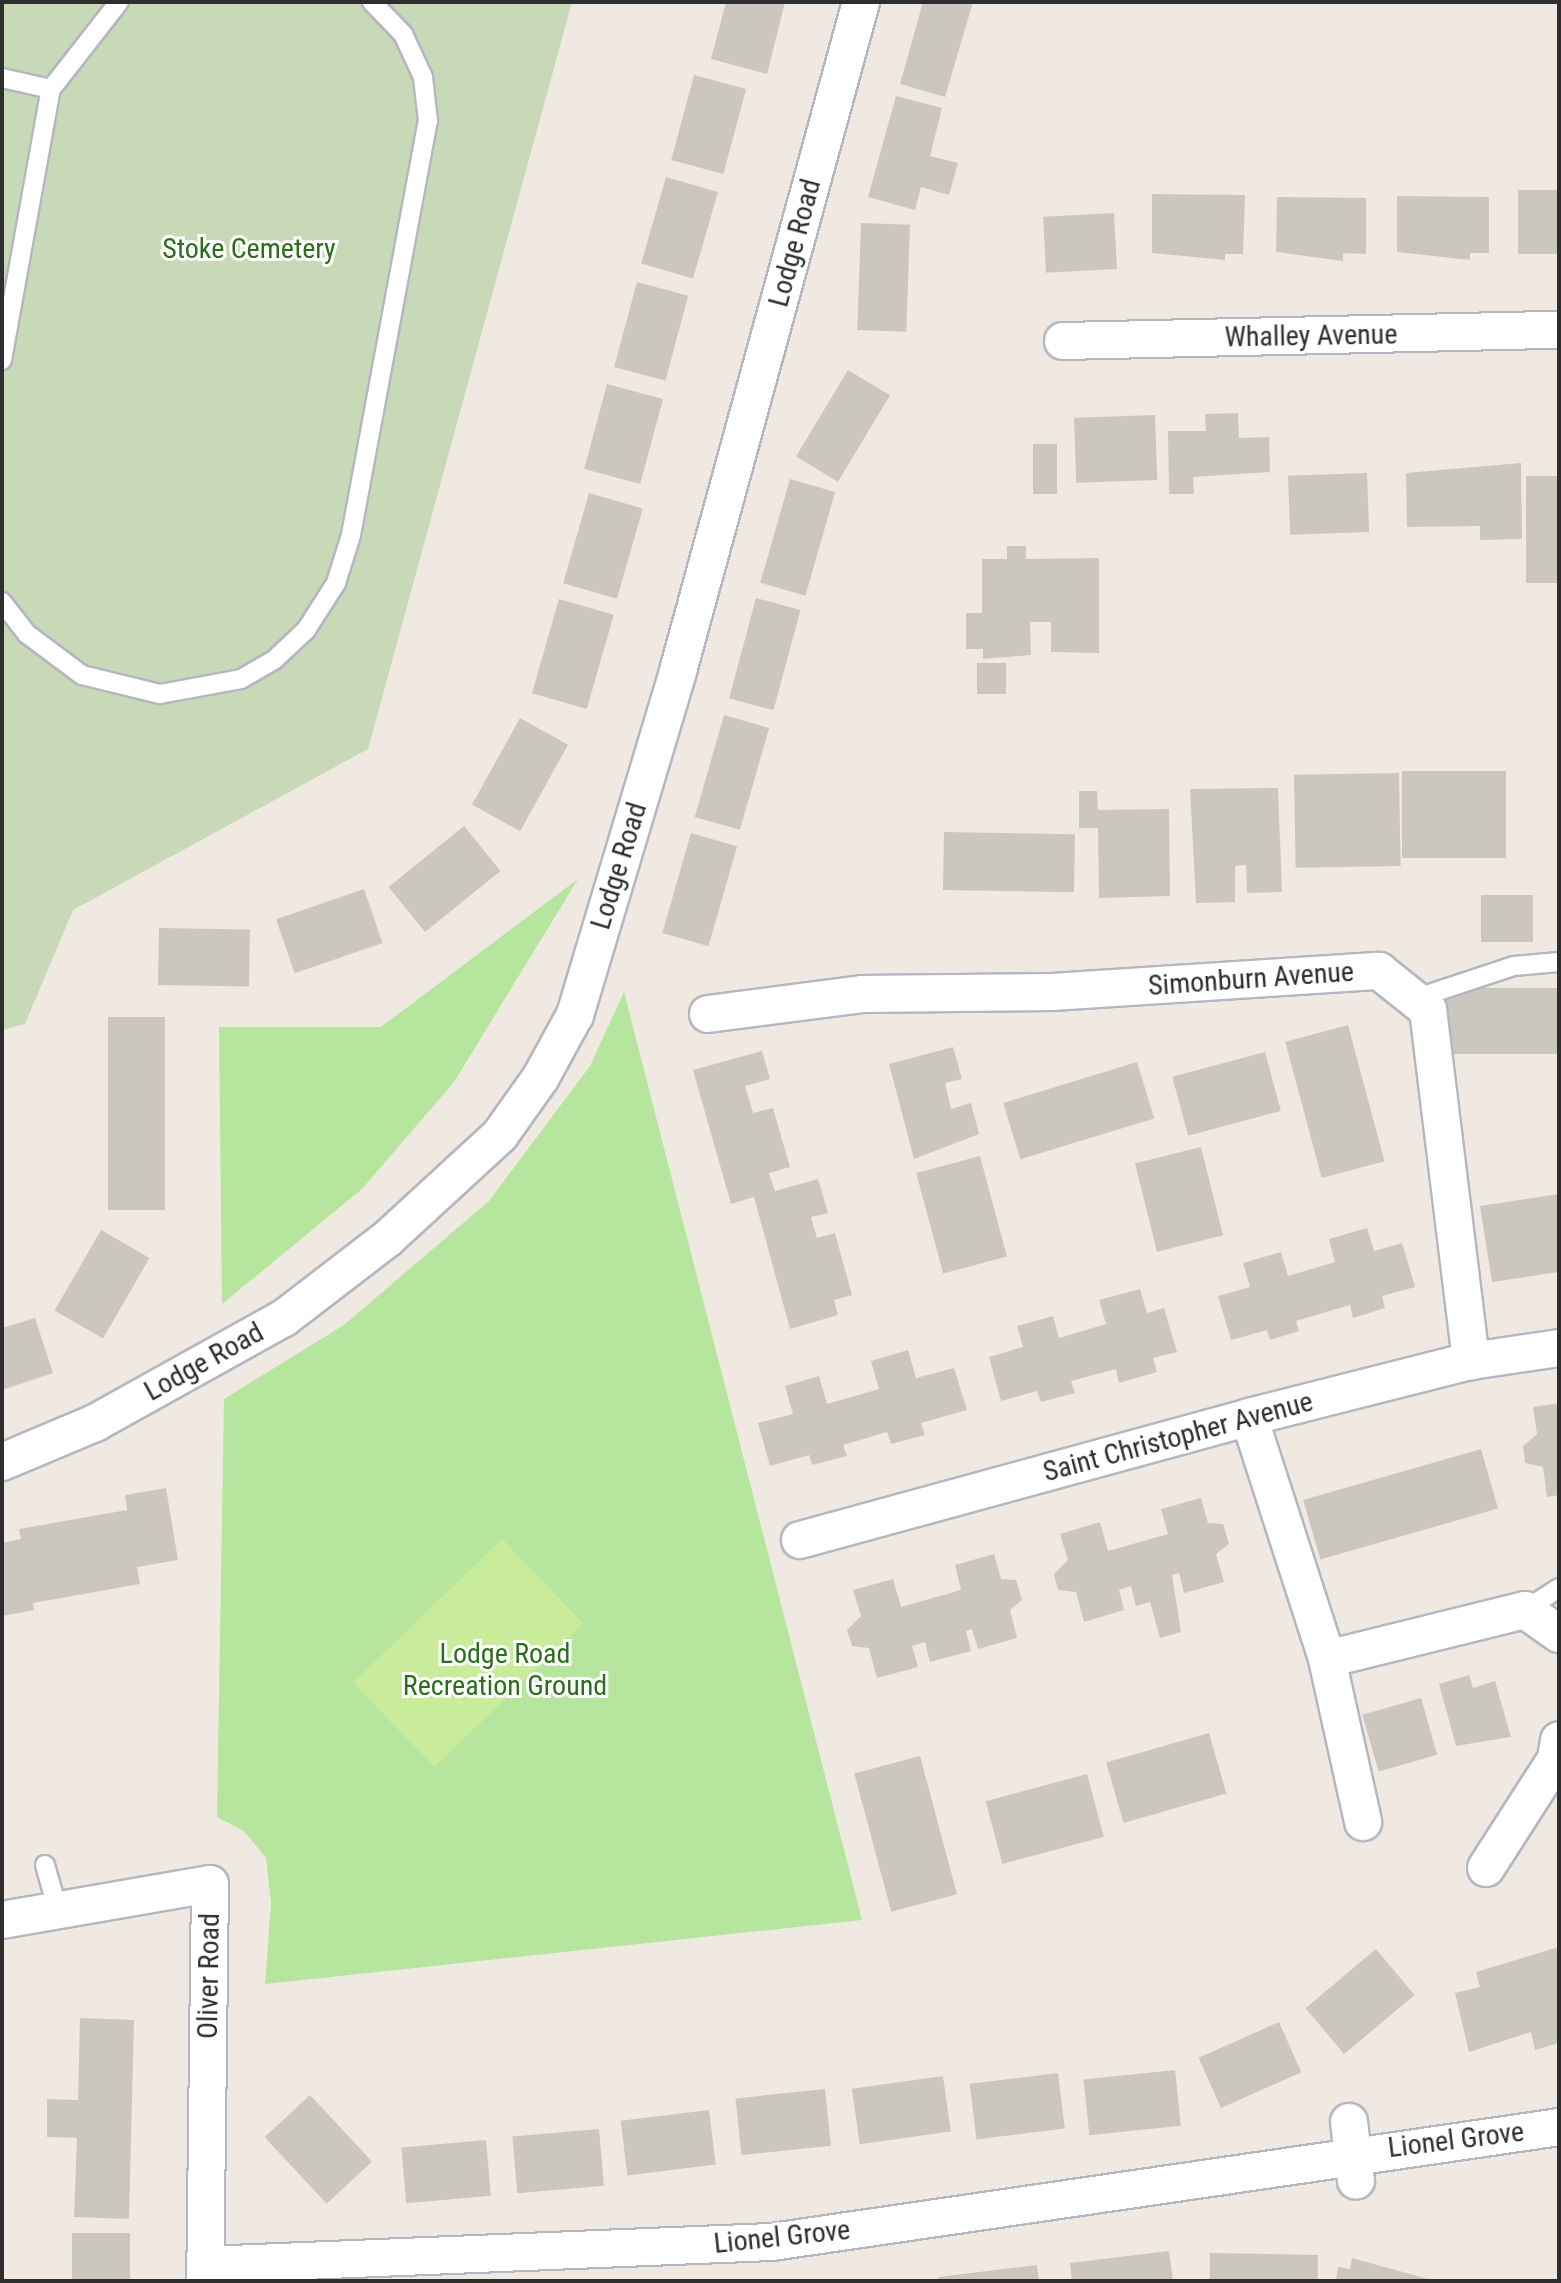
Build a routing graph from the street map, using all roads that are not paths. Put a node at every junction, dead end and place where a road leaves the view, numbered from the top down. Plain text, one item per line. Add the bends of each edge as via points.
1 (119, 2) edge
2 (372, 2) edge
3 (861, 2) edge
4 (2, 78) edge
5 (51, 89) junction
6 (1559, 330) edge
7 (1063, 341) dead end
8 (2, 360) edge
9 (2, 602) edge
10 (1559, 962) edge
11 (1414, 999) junction
12 (708, 1014) dead end
13 (1559, 1348) edge
14 (1471, 1361) junction
15 (1249, 1417) junction
16 (2, 1462) edge
17 (800, 1540) dead end
18 (1559, 1588) edge
19 (1525, 1610) junction
20 (1559, 1634) edge
21 (1327, 1659) junction
22 (1559, 1740) edge
23 (1363, 1822) dead end
24 (45, 1865) dead end
25 (1486, 1868) dead end
26 (57, 1907) junction
27 (2, 1920) edge
28 (1559, 2127) edge
29 (206, 2273) edge

1 - 5 lane
2 - 9 lane via 403,34 423,77 427,134 351,535 336,583 306,630 274,660 241,679 160,694 82,675 27,634
3 - 16 street, Lodge Road via 678,671 575,1015 541,1077 500,1135 387,1239 284,1318 95,1423
4 - 5 lane
5 - 8 lane
6 - 7 street, Whalley Avenue
10 - 11 lane via 1514,966
11 - 12 street, Simonburn Avenue via 1379,971 1052,992 862,994
11 - 14 street, Simonburn Avenue via 1428,1010
13 - 14 street, Saint Christopher Avenue
14 - 15 street, Saint Christopher Avenue
15 - 17 street, Saint Christopher Avenue
15 - 21 street
18 - 19 lane
19 - 20 street
19 - 21 street
21 - 23 street
22 - 25 street via 1556,1759
24 - 26 lane
26 - 27 street, Oliver Road
26 - 29 street, Oliver Road via 210,1884
28 - 29 street, Lionel Grove via 1352,2152 772,2242

